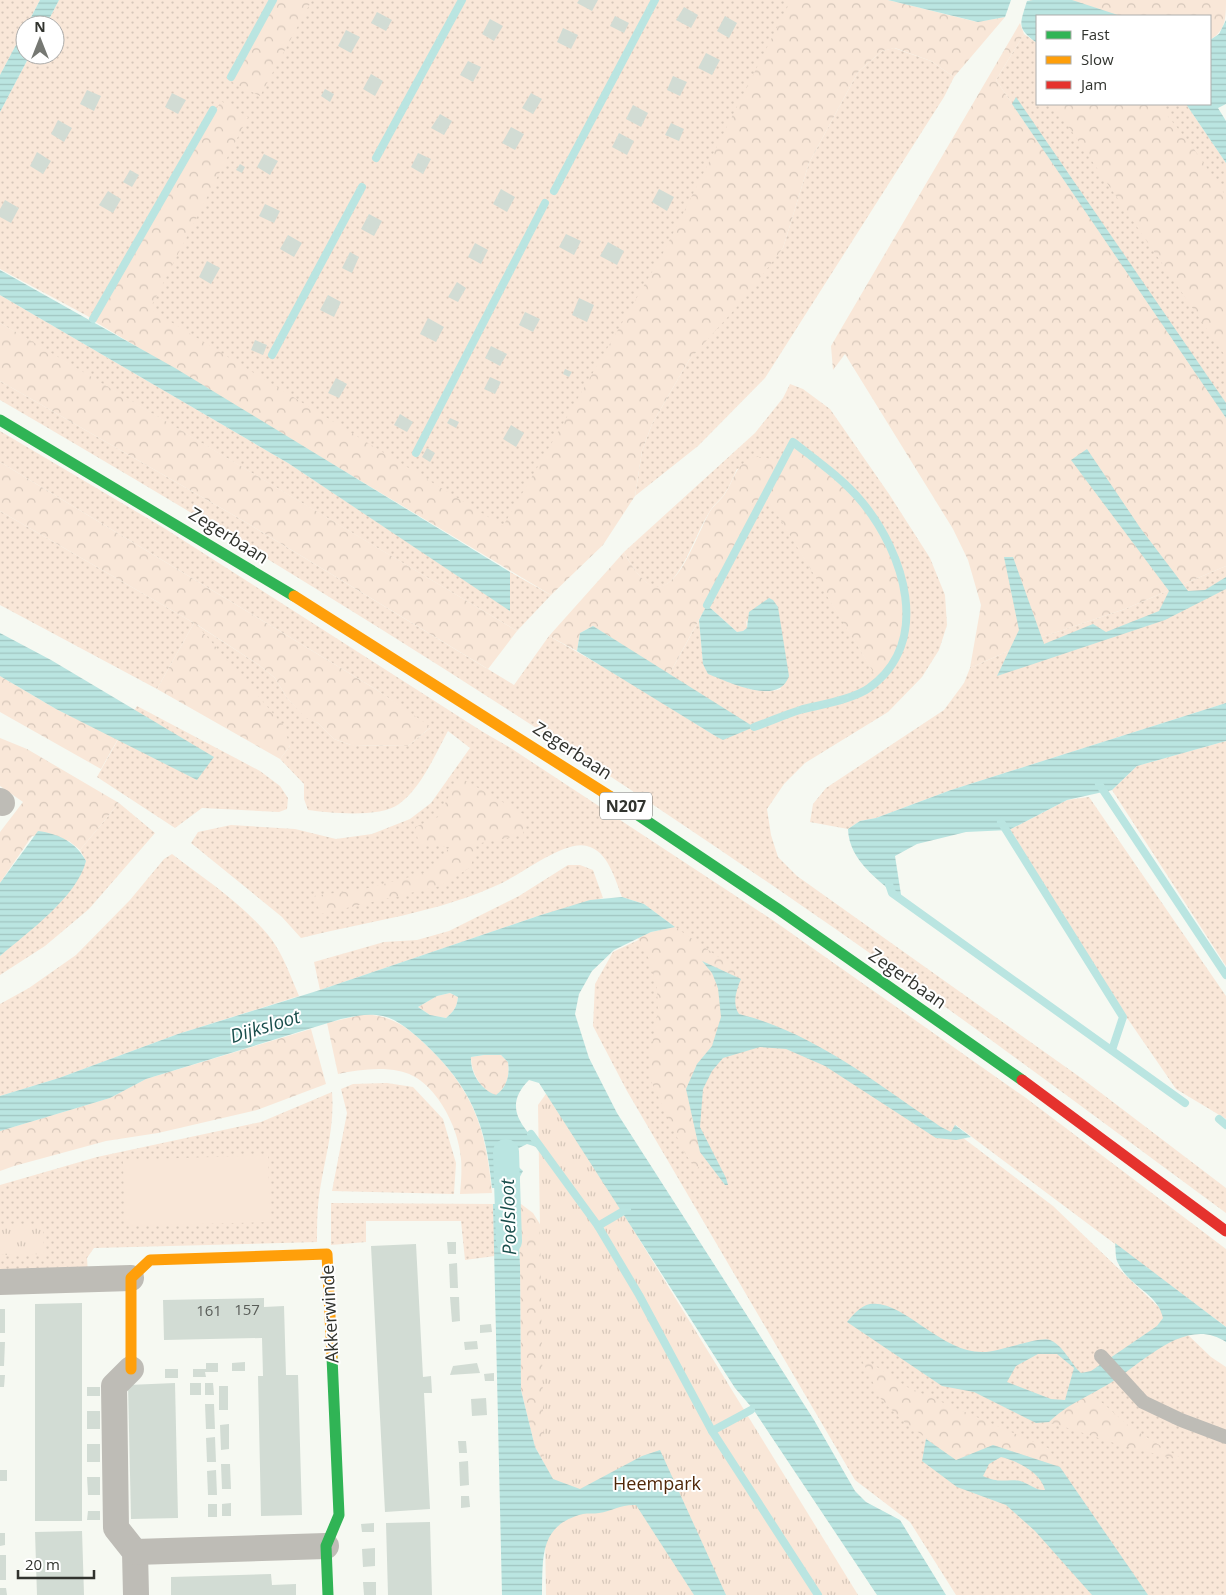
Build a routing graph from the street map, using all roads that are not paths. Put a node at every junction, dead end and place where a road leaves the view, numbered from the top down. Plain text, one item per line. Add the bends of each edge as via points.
1 (0, 420) edge
2 (1226, 1231) edge
3 (131, 1278) junction
4 (0, 1282) edge
5 (1101, 1356) dead end
6 (131, 1368) joint
7 (1226, 1436) edge
8 (326, 1546) junction
9 (135, 1552) junction
10 (136, 1595) edge
11 (328, 1595) edge

1 - 2 main road, Zegerbaan / N207 via 140,501 484,713 617,800 909,1000 1063,1109
3 - 4 street
3 - 6 main road
3 - 8 main road, Akkerwinde via 150,1260 327,1254 338,1515
5 - 7 lane via 1143,1402
6 - 9 street via 114,1386 116,1528
8 - 9 street
8 - 11 main road, Akkerwinde
9 - 10 street

